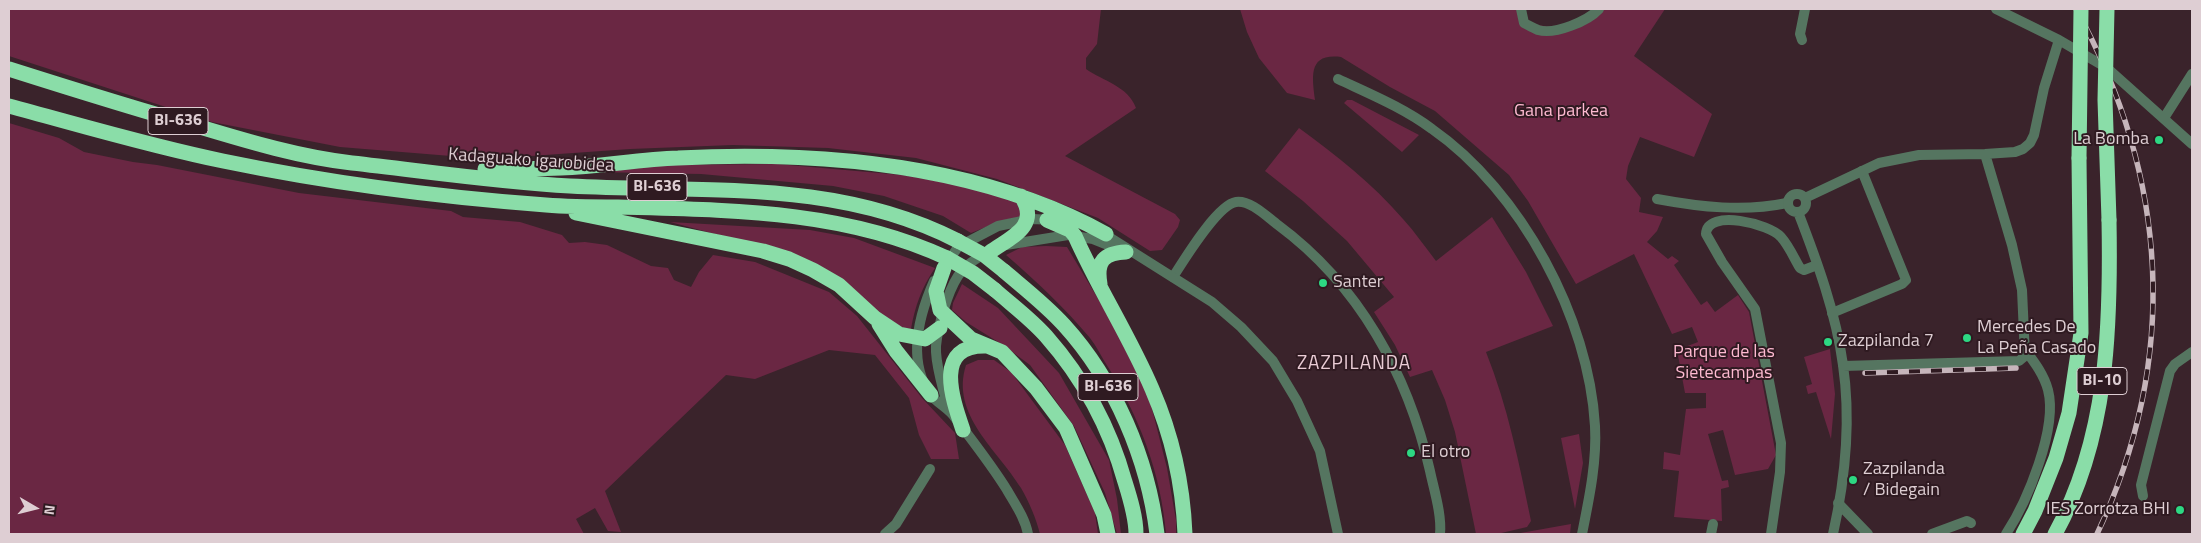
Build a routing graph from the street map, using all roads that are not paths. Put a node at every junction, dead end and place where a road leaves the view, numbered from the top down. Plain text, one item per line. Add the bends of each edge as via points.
1 (1521, 9) edge
2 (1599, 9) edge
3 (1805, 9) edge
4 (1996, 9) edge
5 (2081, 9) edge
6 (2107, 9) edge
7 (1802, 40) dead end
8 (2059, 40) junction
9 (9, 69) edge
10 (2192, 74) edge
11 (1338, 79) dead end
12 (9, 106) edge
13 (2164, 118) junction
14 (2192, 144) edge
15 (1985, 154) junction
16 (1862, 171) junction
17 (432, 172) junction
18 (1021, 196) junction
19 (1805, 198) junction
20 (1657, 199) dead end
21 (1787, 203) junction
22 (548, 206) junction
23 (1798, 212) junction
24 (1027, 220) junction
25 (1047, 220) junction
26 (1106, 234) junction
27 (1074, 236) junction
28 (990, 252) junction
29 (1131, 253) junction
30 (945, 263) junction
31 (1817, 265) junction
32 (1173, 277) junction
33 (1100, 288) junction
34 (1832, 313) junction
35 (876, 318) junction
36 (942, 321) junction
37 (918, 338) junction
38 (987, 346) junction
39 (2026, 350) junction
40 (2192, 352) edge
41 (1843, 366) junction
42 (931, 395) junction
43 (951, 413) junction
44 (963, 430) junction
45 (930, 470) dead end
46 (2142, 496) dead end
47 (1838, 504) junction
48 (1971, 523) dead end
49 (884, 534) edge
50 (1028, 534) edge
51 (1108, 534) edge
52 (1136, 534) edge
53 (1157, 534) edge
54 (1185, 534) edge
55 (1338, 534) edge
56 (1440, 534) edge
57 (1582, 534) edge
58 (1771, 534) edge
59 (1833, 534) edge
60 (1868, 534) edge
61 (1932, 534) edge
62 (2006, 534) edge
63 (2023, 534) edge
64 (2055, 534) edge

1 - 2 street via 1524,23 1540,31 1564,29 1594,15
3 - 7 street via 1800,34
4 - 8 street
5 - 63 highway, BI-10, bridge via 2082,332 2071,404 2056,458
6 - 64 highway, BI-10, bridge via 2108,340 2097,421 2082,471
8 - 13 street via 2107,68
8 - 15 street via 2030,143 2015,152
9 - 17 highway, Kadaguako igarobidea / BI-636 via 257,144 329,160
10 - 13 street
11 - 57 street via 1413,116 1459,151 1501,194 1559,289 1580,347 1591,389 1595,425 1596,453
12 - 22 highway, BI-636 via 177,151 255,167 402,190
13 - 14 street
15 - 16 street via 1919,155 1879,163
15 - 39 street via 2022,290
16 - 19 street
16 - 34 street via 1906,280
17 - 18 highway via 562,168 676,158 780,157 841,161 948,176
17 - 53 highway, Kadaguako igarobidea / BI-636, bridge via 571,186 727,190 838,200 911,220 958,240 1004,271 1064,325 1097,368 1115,398 1148,480
18 - 24 highway via 1028,206
18 - 26 highway
19 - 21 street via 1797,193
19 - 23 street via 1805,208
20 - 21 street via 1735,208
21 - 23 street via 1792,211
22 - 30 highway, BI-636 via 733,211 807,217 889,236 925,248
22 - 35 highway via 789,259 838,285
23 - 31 street
24 - 25 street
24 - 28 highway via 1020,231
24 - 30 street via 998,226 958,247
25 - 26 street via 1070,222
25 - 27 highway via 1065,227
26 - 29 street
27 - 28 street via 1005,245
27 - 29 street via 1093,239
27 - 33 highway
28 - 36 street via 973,260 958,276
29 - 32 street
29 - 33 highway via 1114,252 1102,261 1097,270
30 - 36 highway via 936,291
30 - 37 street via 924,304
30 - 52 highway, BI-636, bridge via 972,273 995,290 1045,336 1065,360 1087,392 1117,454
31 - 34 street
31 - 58 street via 1804,270 1800,268 1781,237 1764,226 1719,221 1710,223 1706,230 1722,262 1752,303 1756,317 1781,443
32 - 55 street via 1212,302 1273,361 1320,451
32 - 56 street via 1223,208 1236,202 1252,206 1302,243 1346,289 1400,378 1423,439
33 - 54 highway via 1149,382 1166,427 1180,485
34 - 41 street
35 - 37 highway via 899,334
35 - 42 highway via 896,351
36 - 37 highway via 925,339
36 - 38 highway
36 - 43 street via 936,347 944,397
37 - 42 street via 919,371
38 - 44 highway via 974,346 958,355 952,368 950,387
38 - 51 highway via 1013,361 1066,428 1104,515
39 - 41 street via 2019,361
39 - 62 street via 2042,374 2048,391 2050,422 2040,462
40 - 46 street via 2170,371 2141,485
41 - 47 street via 1845,446
42 - 43 street
43 - 44 street
44 - 50 street via 1001,480
45 - 49 street via 896,524
47 - 59 street
47 - 60 street
48 - 61 street

